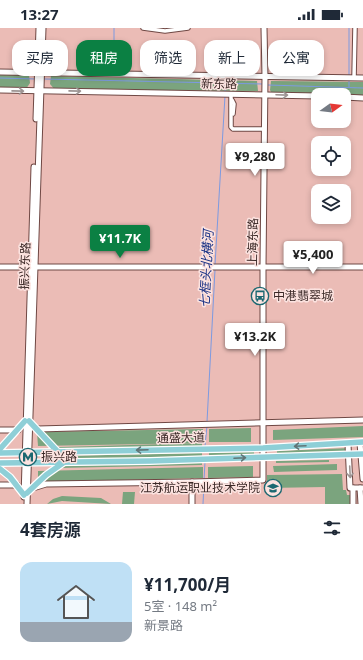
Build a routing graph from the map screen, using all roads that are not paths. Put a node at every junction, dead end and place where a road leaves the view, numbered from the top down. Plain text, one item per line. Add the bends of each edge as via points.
1 (39, 28) edge
2 (43, 28) edge
3 (143, 28) edge
4 (188, 28) edge
5 (264, 28) edge
6 (355, 28) edge
7 (0, 72) edge
8 (38, 77) junction
9 (351, 78) junction
10 (363, 78) edge
11 (265, 82) junction
12 (0, 90) edge
13 (38, 91) junction
14 (264, 95) junction
15 (230, 96) junction
16 (311, 96) edge
17 (351, 97) edge
18 (363, 98) edge
19 (233, 114) dead end
20 (264, 128) junction
21 (263, 266) junction
22 (0, 267) edge
23 (363, 267) edge
24 (33, 268) junction
25 (363, 420) edge
26 (27, 421) junction
27 (264, 424) junction
28 (51, 429) junction
29 (0, 430) edge
30 (18, 430) junction
31 (38, 430) junction
32 (46, 438) junction
33 (362, 442) edge
34 (348, 444) junction
35 (263, 448) junction
36 (0, 449) edge
37 (26, 451) junction
38 (61, 452) junction
39 (0, 453) edge
40 (349, 454) junction
41 (362, 454) edge
42 (264, 457) junction
43 (0, 463) edge
44 (26, 463) junction
45 (61, 463) junction
46 (0, 469) edge
47 (46, 475) junction
48 (363, 479) edge
49 (193, 482) junction
50 (46, 484) junction
51 (0, 485) edge
52 (17, 485) junction
53 (32, 488) junction
54 (353, 488) junction
55 (361, 488) edge
56 (25, 494) junction
57 (24, 504) edge
58 (27, 504) edge
59 (192, 504) edge
60 (353, 504) edge
61 (361, 504) edge

1 - 8 street, 振兴东路
2 - 8 street, 振兴东路
3 - 4 street via 165,31
5 - 11 street, 上海东路
6 - 9 street
7 - 8 street
8 - 11 street via 114,74
8 - 13 street, 振兴东路
9 - 10 street
9 - 11 street
11 - 14 street, 上海东路
12 -> 13 street, 新东路
13 -> 15 street, 新东路
13 - 24 street, 振兴东路
14 - 15 street, 新东路
14 -> 16 street, 新东路
14 - 20 street, 上海东路
15 - 19 street via 234,104
15 - 20 street via 233,129
17 - 18 street
20 - 21 street, 上海东路
21 - 23 street
21 - 24 street
21 - 27 street, 上海东路
22 - 24 street
24 - 26 street, 振兴东路
25 - 27 street
26 - 30 main road
26 - 31 main road
26 - 37 street, 振兴东路
27 - 28 street
27 - 35 street, 上海东路
28 - 31 street
28 - 32 street
29 - 30 street
30 - 36 main road
31 - 32 main road
32 - 38 main road
33 - 34 main road, 通盛大道
33 - 41 street
34 -> 35 main road, 通盛大道
34 - 40 street
35 -> 38 main road, 通盛大道
35 - 42 street, 上海东路
37 - 38 main road, 通盛大道
37 - 39 main road, 通盛大道
37 - 44 street, 振兴东路
38 - 45 main road via 57,455 57,461
40 - 41 main road, 通盛大道
40 - 42 main road, 通盛大道
40 -> 54 street via 350,488
41 - 48 street
45 -> 42 main road, 通盛大道
42 - 49 street, 上海东路 via 263,480
43 - 44 main road, 通盛大道
44 - 45 main road, 通盛大道
44 - 56 street, 振兴东路
45 - 47 main road
46 - 52 main road
47 - 50 street
47 - 53 main road
49 - 50 street
49 - 59 street
50 - 53 street
51 - 52 street
52 - 56 main road
53 - 56 main road
54 - 55 street
54 - 60 street
55 - 61 street
56 - 57 street, 振兴东路
56 - 58 street, 振兴东路

